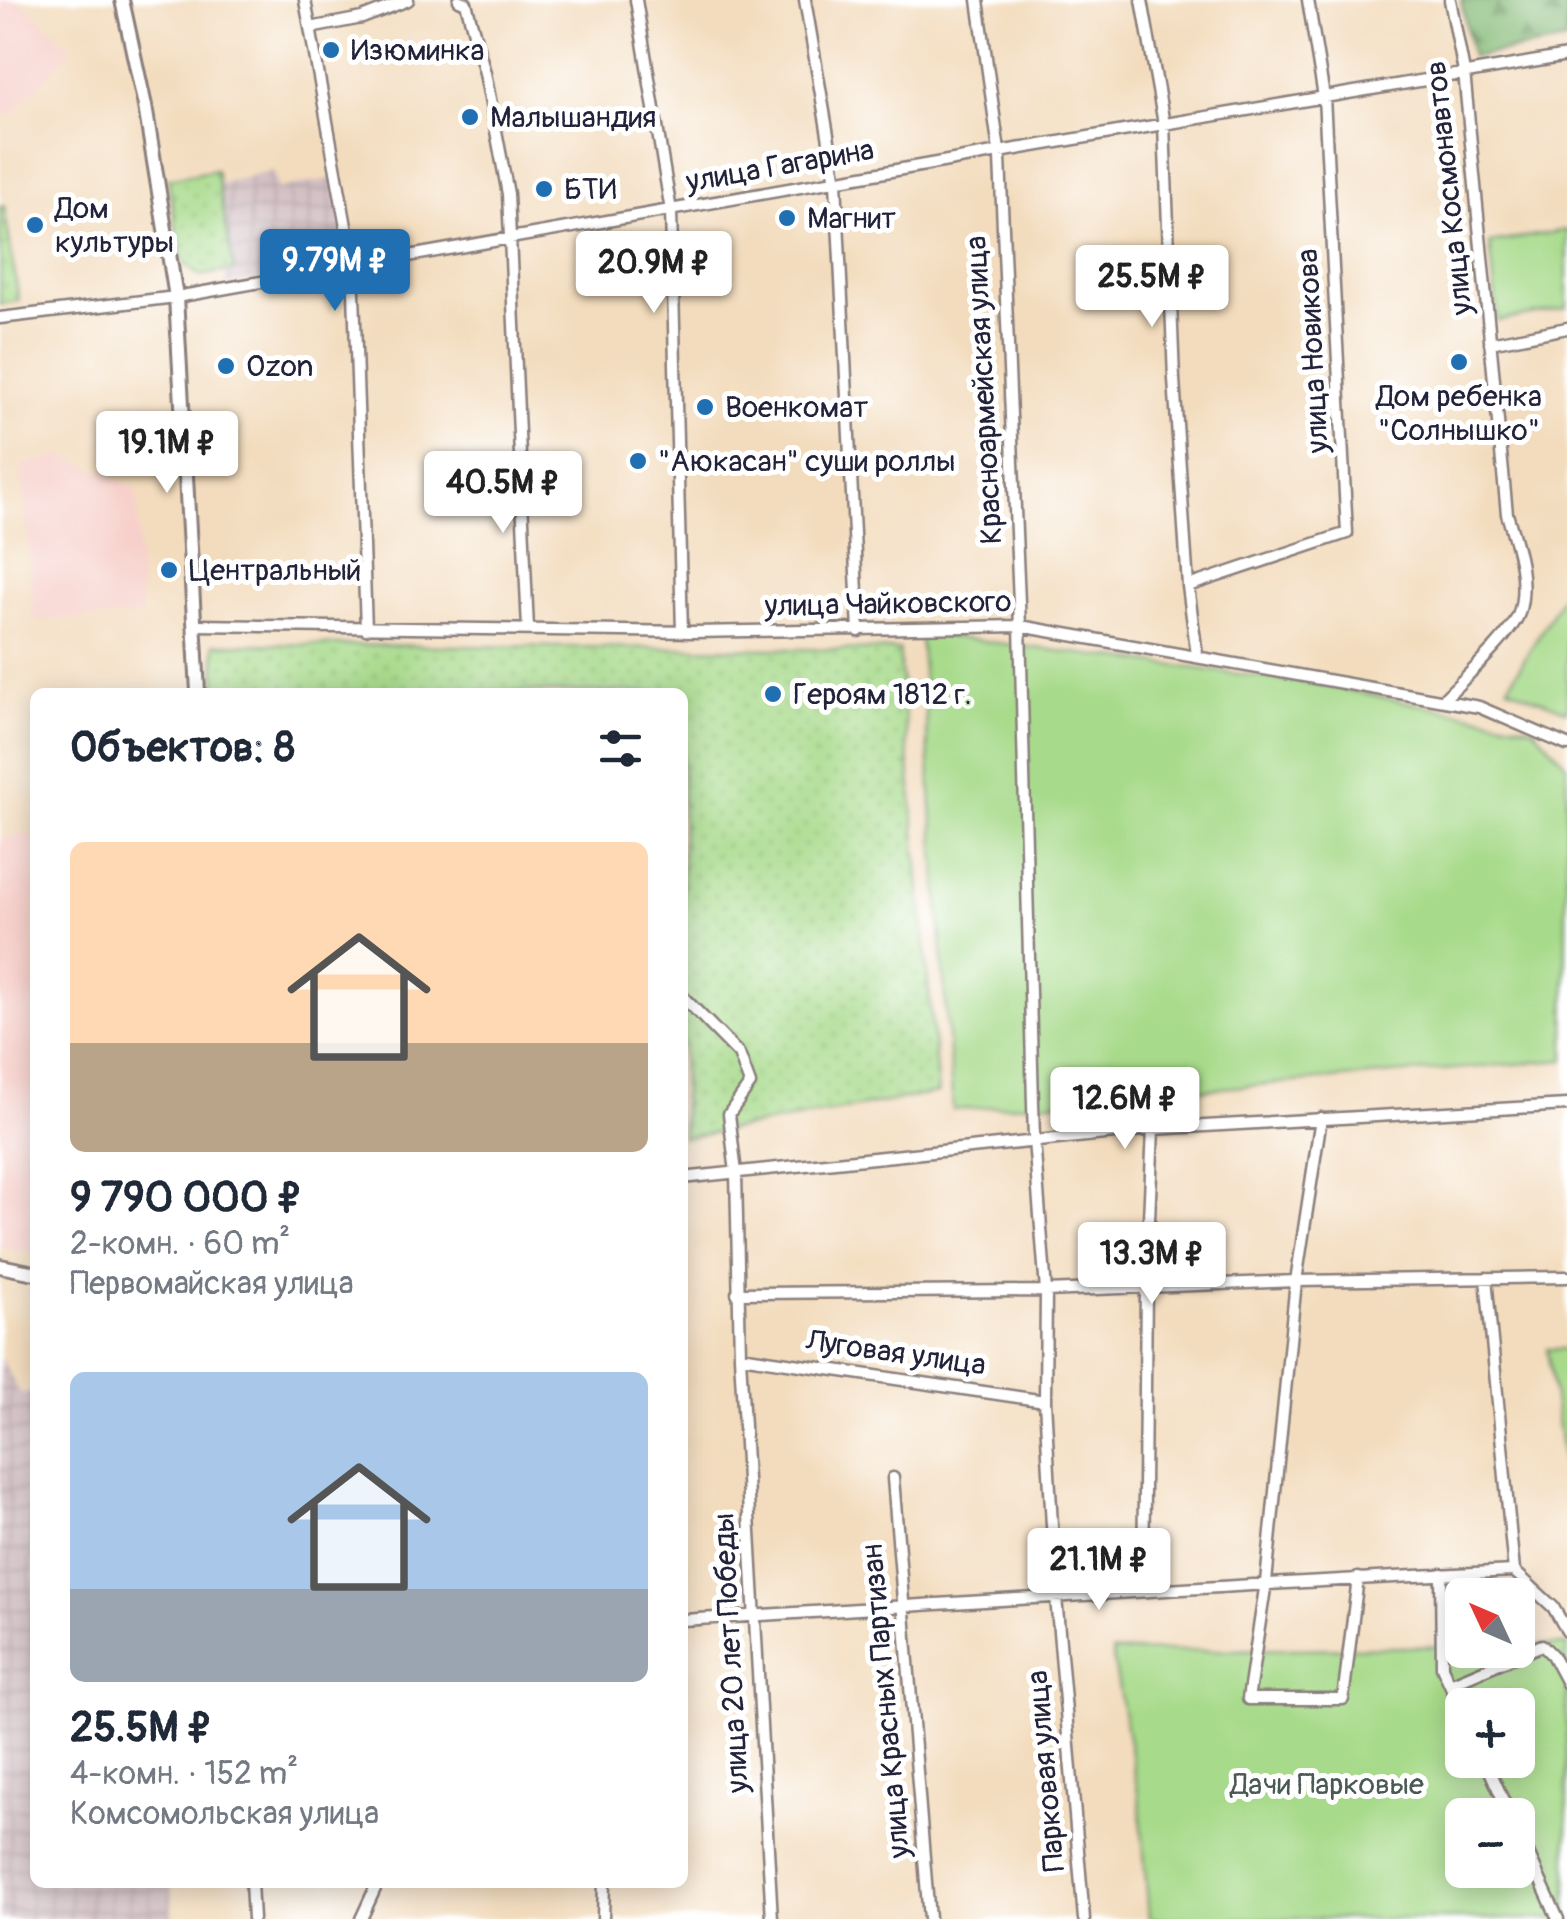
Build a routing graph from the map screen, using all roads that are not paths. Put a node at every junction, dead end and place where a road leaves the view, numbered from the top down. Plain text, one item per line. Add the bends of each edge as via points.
1 (123, 0) edge
2 (306, 0) edge
3 (408, 0) edge
4 (459, 0) edge
5 (636, 0) edge
6 (805, 0) edge
7 (978, 0) edge
8 (1142, 0) edge
9 (1308, 0) edge
10 (1450, 0) edge
11 (310, 28) junction
12 (1567, 56) edge
13 (1464, 72) junction
14 (1324, 96) junction
15 (1164, 124) junction
16 (999, 152) junction
17 (836, 182) junction
18 (672, 211) junction
19 (510, 239) junction
20 (353, 264) junction
21 (176, 297) junction
22 (0, 318) edge
23 (1567, 328) edge
24 (1490, 342) junction
25 (1188, 586) junction
26 (196, 625) junction
27 (1020, 626) junction
28 (366, 628) junction
29 (528, 629) junction
30 (859, 631) junction
31 (682, 632) junction
32 (1197, 655) junction
33 (198, 688) edge
34 (1443, 700) junction
35 (1567, 746) edge
36 (688, 1002) edge
37 (1567, 1105) edge
38 (1321, 1118) junction
39 (1153, 1129) junction
40 (1034, 1140) junction
41 (736, 1173) junction
42 (688, 1177) edge
43 (0, 1266) edge
44 (30, 1272) edge
45 (1567, 1276) edge
46 (1486, 1278) junction
47 (1296, 1280) junction
48 (1146, 1287) junction
49 (1046, 1291) junction
50 (737, 1293) junction
51 (740, 1356) junction
52 (1045, 1401) junction
53 (893, 1478) dead end
54 (1514, 1571) junction
55 (1441, 1574) junction
56 (1358, 1578) junction
57 (1266, 1582) junction
58 (1143, 1589) junction
59 (1056, 1596) junction
60 (1567, 1605) edge
61 (1553, 1606) junction
62 (902, 1608) junction
63 (754, 1616) junction
64 (688, 1620) edge
65 (1567, 1631) edge
66 (1567, 1682) edge
67 (1450, 1684) junction
68 (1452, 1688) edge
69 (1535, 1868) edge
70 (251, 1888) edge
71 (375, 1888) edge
72 (604, 1888) edge
73 (253, 1919) edge
74 (361, 1919) edge
75 (603, 1919) edge
76 (772, 1919) edge
77 (929, 1919) edge
78 (1084, 1919) edge
79 (1558, 1919) edge

1 - 21 street
2 - 11 street
3 - 11 street
4 - 19 street via 466,3 485,73
5 - 18 street
6 - 17 street
7 - 16 street, Красноармейская улица
8 - 15 street
9 - 14 street, улица Новикова
10 - 13 street, улица Космонавтов
11 - 20 street
12 - 13 street, улица Гагарина
13 - 14 street, улица Гагарина
13 - 24 street, улица Космонавтов
14 - 15 street, улица Гагарина
14 - 25 street, улица Новикова via 1348,533
15 - 16 street, улица Гагарина
15 - 25 street
16 - 17 street, улица Гагарина
16 - 27 street, Красноармейская улица
17 - 18 street, улица Гагарина
17 - 30 street
18 - 19 street, улица Гагарина
18 - 31 street
19 - 20 street, улица Гагарина
19 - 29 street
20 - 21 street, улица Гагарина
20 - 28 street
21 - 22 street, улица Гагарина
21 - 26 street
23 - 24 street
24 - 34 street, улица Космонавтов via 1506,514 1522,588 1518,616
25 - 32 street
26 - 28 street, улица Чайковского
26 - 33 street
27 - 30 street, улица Чайковского
27 - 32 street, улица Чайковского
27 - 40 street, Красноармейская улица
28 - 29 street, улица Чайковского
29 - 31 street, улица Чайковского
30 - 31 street, улица Чайковского
32 - 34 street, улица Чайковского
34 - 35 street, улица Чайковского via 1479,707
36 - 41 street, улица 20 лет Победы via 739,1054 750,1084 729,1114
37 - 38 street
38 - 39 street
38 - 47 street
39 - 40 street
39 - 48 street
40 - 41 street
40 - 49 street, Парковая улица
41 - 42 street
41 - 50 street, улица 20 лет Победы
43 - 44 street
45 - 46 street
46 - 47 street
46 - 54 street
47 - 48 street
47 - 57 street
48 - 49 street
48 - 58 street
49 - 50 street
49 - 52 street, Парковая улица
50 - 51 street, улица 20 лет Победы
51 - 52 street, Луговая улица
51 - 63 street, улица 20 лет Победы
52 - 59 street, Парковая улица
53 - 62 street, улица Красных Партизан
54 - 55 street
54 - 61 street
55 - 56 street
55 - 67 street via 1442,1667
56 - 57 street
56 - 57 street via 1342,1699 1248,1699
57 - 58 street
58 - 59 street
59 - 62 street
59 - 78 street, Парковая улица
60 - 61 street
61 - 65 street
62 - 63 street
62 - 77 street, улица Красных Партизан
63 - 64 street
63 - 76 street, улица 20 лет Победы
66 - 67 street via 1542,1645
67 - 68 street
69 - 79 street
70 - 73 street
71 - 74 street
72 - 75 street

